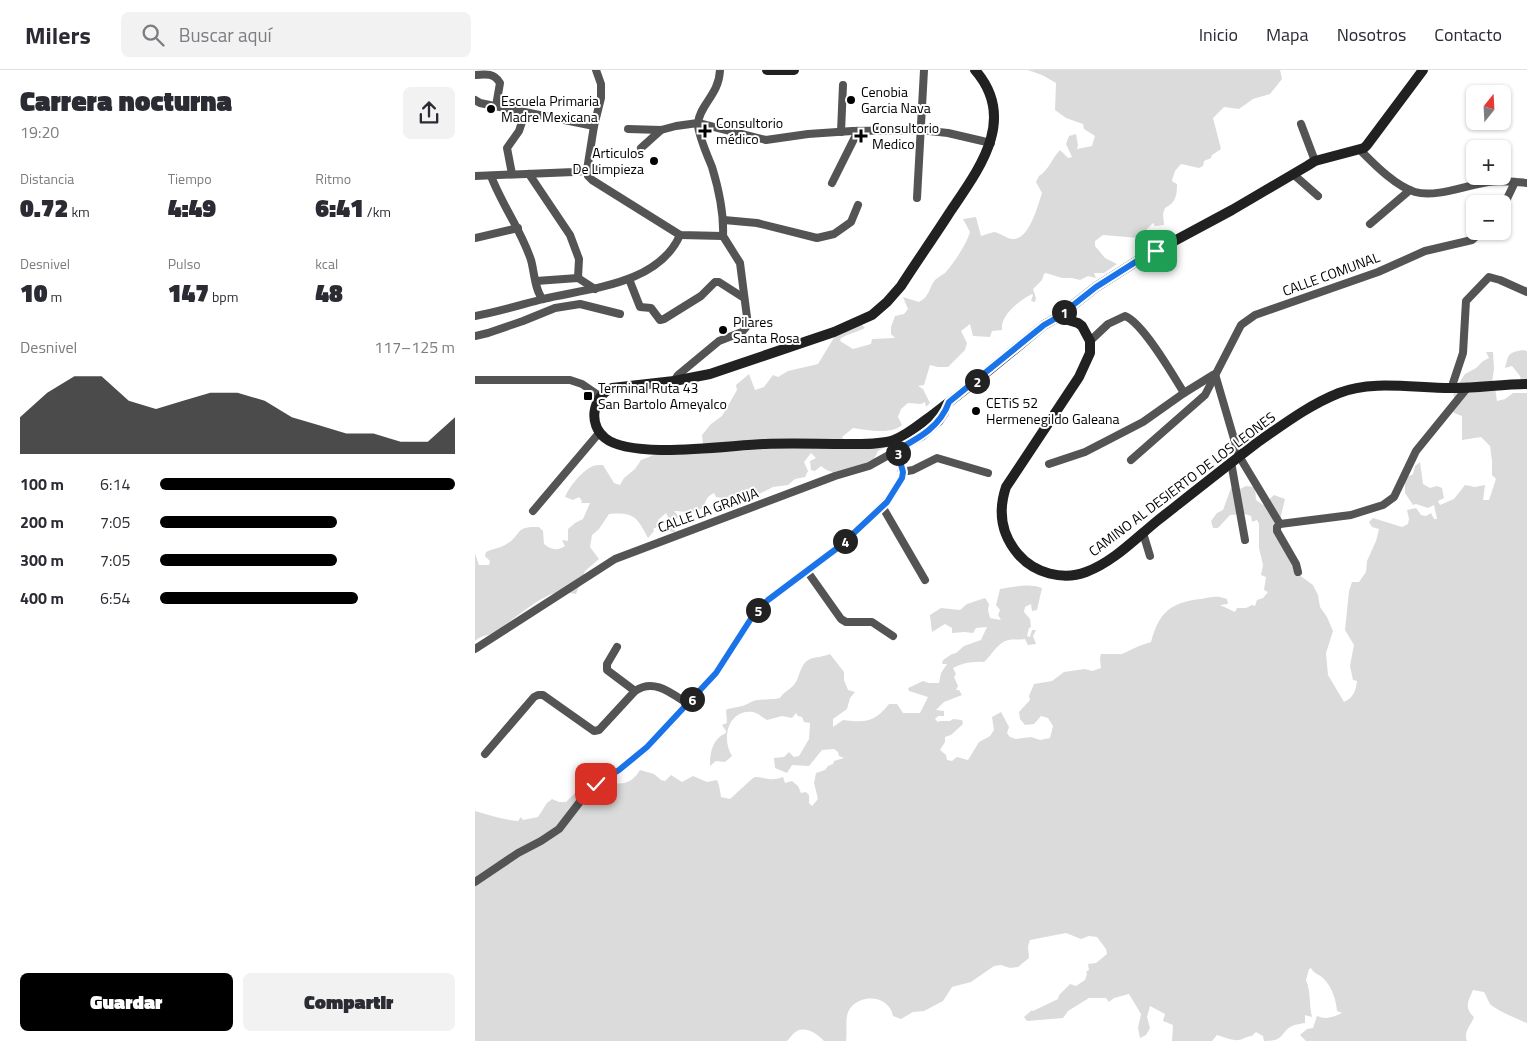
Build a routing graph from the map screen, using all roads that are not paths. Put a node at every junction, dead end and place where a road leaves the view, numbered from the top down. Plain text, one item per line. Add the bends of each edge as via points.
1 (596, 70) edge
2 (719, 70) edge
3 (767, 70) edge
4 (794, 70) edge
5 (924, 70) edge
6 (975, 70) edge
7 (1423, 70) edge
8 (475, 76) edge
9 (843, 85) dead end
10 (475, 100) edge
11 (496, 106) junction
12 (525, 113) junction
13 (697, 124) junction
14 (1301, 124) dead end
15 (594, 126) junction
16 (628, 129) dead end
17 (661, 130) junction
18 (920, 130) junction
19 (858, 131) junction
20 (841, 132) junction
21 (991, 143) junction
22 (641, 148) dead end
23 (1360, 150) junction
24 (1315, 161) junction
25 (599, 169) dead end
26 (587, 170) junction
27 (512, 174) junction
28 (529, 174) junction
29 (1293, 174) junction
30 (475, 176) edge
31 (491, 176) junction
32 (1515, 182) junction
33 (1527, 183) edge
34 (832, 184) dead end
35 (1410, 190) junction
36 (1509, 195) edge
37 (1318, 196) dead end
38 (917, 198) dead end
39 (858, 205) dead end
40 (724, 220) junction
41 (1370, 224) dead end
42 (517, 228) junction
43 (680, 234) junction
44 (723, 236) junction
45 (475, 238) edge
46 (1472, 240) edge
47 (578, 278) junction
48 (629, 280) junction
49 (536, 281) junction
50 (595, 289) junction
51 (1527, 292) edge
52 (744, 298) junction
53 (543, 299) junction
54 (620, 314) dead end
55 (475, 316) edge
56 (1058, 317) junction
57 (475, 336) edge
58 (1090, 341) junction
59 (1215, 374) junction
60 (475, 380) edge
61 (674, 381) junction
62 (1527, 384) edge
63 (1468, 387) junction
64 (1453, 388) junction
65 (1184, 393) junction
66 (601, 397) junction
67 (949, 402) junction
68 (599, 433) junction
69 (893, 440) junction
70 (897, 450) junction
71 (1235, 459) junction
72 (1131, 460) dead end
73 (1049, 464) dead end
74 (903, 472) junction
75 (989, 473) dead end
76 (882, 506) junction
77 (533, 511) dead end
78 (1278, 525) junction
79 (1143, 533) junction
80 (1245, 540) dead end
81 (1150, 556) dead end
82 (807, 571) junction
83 (1298, 572) dead end
84 (925, 580) dead end
85 (893, 636) dead end
86 (617, 647) dead end
87 (475, 649) edge
88 (635, 691) junction
89 (688, 704) junction
90 (485, 754) dead end
91 (475, 882) edge

1 - 15 street via 601,98
2 - 13 street via 717,87
3 - 4 main road
5 - 18 street
6 - 21 main road via 992,100
7 - 23 main road
8 - 11 street via 490,74 497,78 500,83
9 - 20 street
10 - 11 street
11 - 12 street
12 - 15 street
12 - 27 street via 519,131 507,148
13 - 17 street
13 - 20 street via 766,140
13 - 40 street via 712,168
14 - 24 street
15 - 26 street
16 - 17 street
17 - 22 street
18 - 19 street
18 - 21 street
18 - 38 street
19 - 20 street
19 - 34 street
21 - 61 main road via 976,174 901,286 872,315 834,332 731,368
23 - 24 main road
23 - 35 street via 1382,172
24 - 29 main road
25 - 26 street
26 - 28 street
26 - 43 street via 592,180
27 - 28 street
27 - 31 street
28 - 47 street via 570,235 579,259
29 - 37 street
29 - 56 main road via 1137,261
30 - 31 street
31 - 42 street
32 - 33 street
32 - 35 street via 1491,181 1424,194
32 - 36 street
35 - 41 street
39 - 40 street via 851,222 834,234 817,238 757,223
40 - 44 street
42 - 45 street
42 - 49 street
43 - 44 street
43 - 48 street via 662,260
44 - 52 street via 738,257
46 - 59 street, CALLE COMUNAL via 1425,251 1378,272 1255,315 1241,325
47 - 49 street
47 - 50 street
48 - 50 street
48 - 52 street via 641,307 651,308 659,319 701,296 717,281
49 - 53 street
50 - 53 street
51 - 64 street via 1489,277 1466,301 1463,354
52 - 61 street via 749,321 746,329 719,340
53 - 55 street
54 - 57 street via 580,304 555,308
56 - 58 main road via 1082,326
56 - 67 main road
58 - 65 street via 1109,324 1125,316 1130,318 1145,334
58 - 79 main road, CAMINO AL DESIERTO DE LOS LEONES via 1088,360 1079,377 1006,487 1001,513 1004,531 1021,558 1047,574 1063,576 1087,571 1103,563
59 - 65 street
59 - 71 street
59 - 72 street, CALLE COMUNAL via 1205,396
60 - 66 street via 570,380
61 - 66 main road via 612,388
62 - 63 main road, CAMINO AL DESIERTO DE LOS LEONES
63 - 64 main road, CAMINO AL DESIERTO DE LOS LEONES
63 - 78 street via 1416,451 1394,497 1383,505 1351,515
64 - 71 main road, CAMINO AL DESIERTO DE LOS LEONES via 1366,387 1341,392 1314,404
65 - 73 street via 1143,422 1085,452
66 - 68 main road via 594,413
67 - 69 main road
67 - 70 street, CALLE LA GRANJA via 939,422 923,436
68 - 69 main road via 618,446 664,450
68 - 77 street
69 - 70 street
70 - 74 street
70 - 87 street, CALLE LA GRANJA via 869,466 615,560
71 - 78 street
71 - 79 main road, CAMINO AL DESIERTO DE LOS LEONES
71 - 80 street
74 - 75 street via 937,458
74 - 76 street
76 - 82 street via 840,546
76 - 84 street
78 - 83 street via 1277,531
79 - 81 street
82 - 85 street via 841,619 845,622 872,622
82 - 89 street via 754,614 716,673
86 - 88 street via 607,670
88 - 89 street via 641,686 654,685
88 - 90 street via 596,731 543,695 533,697
89 - 91 street via 647,747 589,790 559,829

